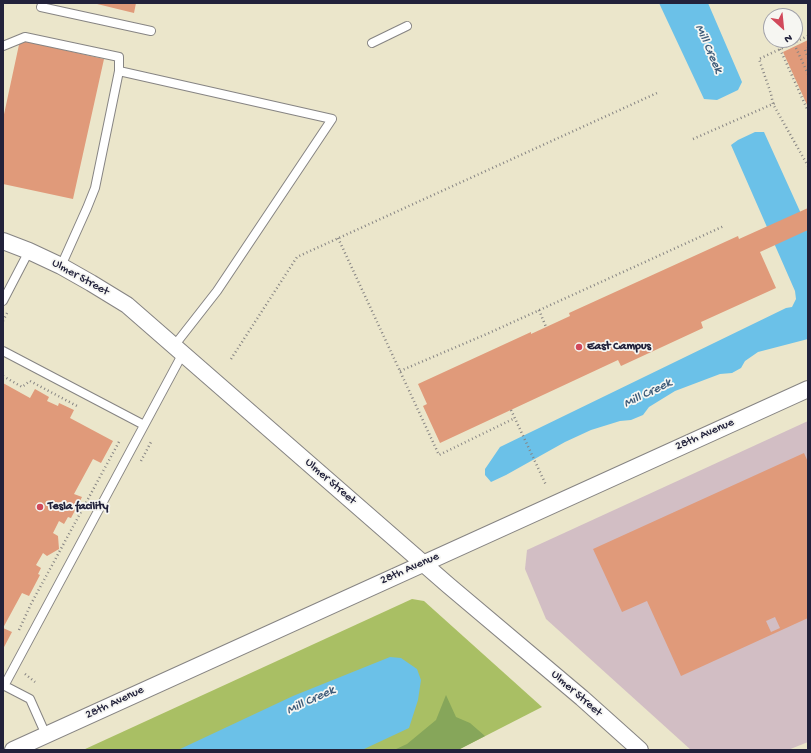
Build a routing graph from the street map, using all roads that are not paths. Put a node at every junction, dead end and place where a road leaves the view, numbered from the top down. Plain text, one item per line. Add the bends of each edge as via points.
1 (41, 6) dead end
2 (407, 26) dead end
3 (151, 30) dead end
4 (372, 43) dead end
5 (3, 46) edge
6 (119, 71) junction
7 (3, 241) edge
8 (29, 251) junction
9 (61, 266) junction
10 (3, 301) edge
11 (179, 349) junction
12 (3, 352) edge
13 (808, 389) edge
14 (144, 425) junction
15 (423, 563) junction
16 (3, 685) edge
17 (46, 735) junction
18 (13, 750) edge
19 (640, 750) edge

1 - 3 lane
2 - 4 lane
5 - 6 lane via 25,37 119,57
6 - 9 lane via 95,188
6 - 11 lane via 332,119
7 - 8 street, Ulmer Street
8 - 9 street, Ulmer Street
8 - 10 lane
9 - 11 street, Ulmer Street via 127,306
11 - 14 lane
11 - 15 street, Ulmer Street
12 - 14 lane
13 - 15 street, 28th Avenue
14 - 16 lane
15 - 17 street, 28th Avenue
15 - 19 street, Ulmer Street
16 - 17 lane via 30,699
17 - 18 street, 28th Avenue

